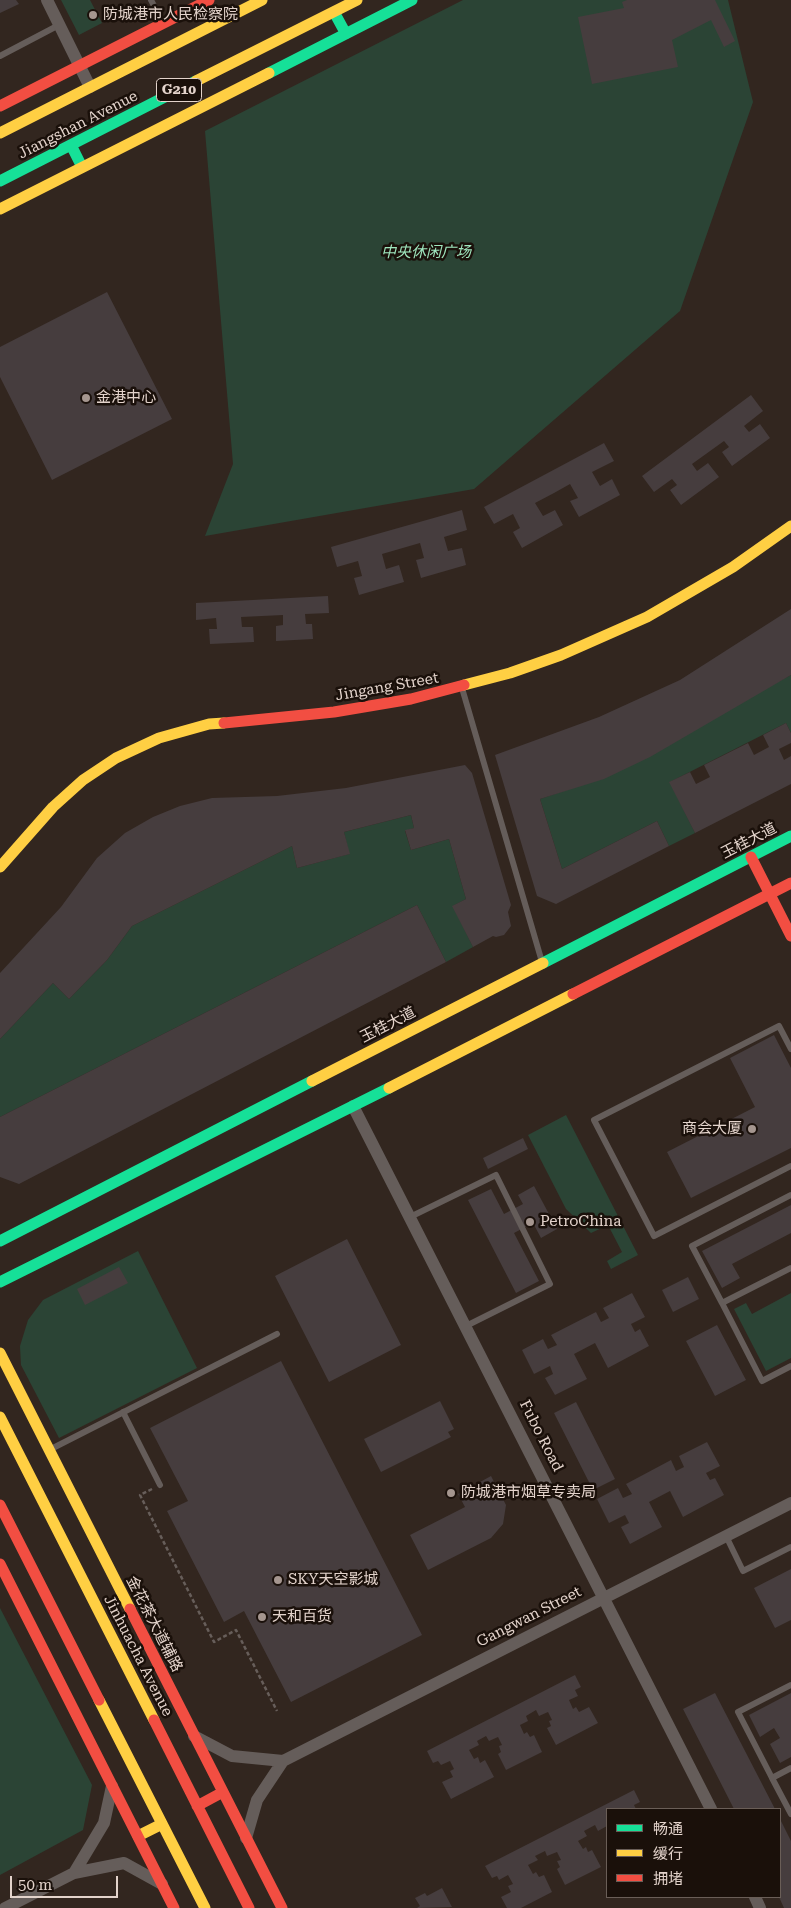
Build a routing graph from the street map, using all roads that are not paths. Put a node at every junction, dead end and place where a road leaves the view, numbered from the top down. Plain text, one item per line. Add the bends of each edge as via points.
1 (47, 0) edge
2 (151, 0) edge
3 (209, 0) edge
4 (262, 0) edge
5 (357, 0) edge
6 (412, 0) edge
7 (334, 12) junction
8 (163, 23) junction
9 (60, 25) junction
10 (346, 34) junction
11 (0, 56) edge
12 (79, 66) junction
13 (90, 87) junction
14 (0, 106) edge
15 (0, 133) edge
16 (71, 145) junction
17 (82, 167) junction
18 (0, 181) edge
19 (0, 209) edge
20 (791, 526) edge
21 (462, 688) junction
22 (791, 836) edge
23 (751, 856) junction
24 (0, 867) edge
25 (791, 883) edge
26 (770, 894) junction
27 (791, 936) edge
28 (542, 962) junction
29 (791, 1050) edge
30 (353, 1106) junction
31 (791, 1166) edge
32 (791, 1195) edge
33 (410, 1217) junction
34 (0, 1241) edge
35 (791, 1268) edge
36 (0, 1282) edge
37 (722, 1304) junction
38 (466, 1326) junction
39 (277, 1334) dead end
40 (0, 1353) edge
41 (791, 1366) edge
42 (123, 1412) junction
43 (0, 1417) edge
44 (49, 1450) junction
45 (160, 1485) road end
46 (791, 1503) edge
47 (0, 1505) edge
48 (726, 1536) junction
49 (791, 1547) edge
50 (0, 1564) edge
51 (604, 1597) junction
52 (791, 1685) edge
53 (194, 1736) junction
54 (283, 1761) junction
55 (791, 1768) edge
56 (772, 1778) junction
57 (112, 1786) junction
58 (223, 1792) junction
59 (197, 1806) junction
60 (710, 1808) edge
61 (791, 1814) edge
62 (162, 1824) junction
63 (138, 1836) junction
64 (246, 1838) junction
65 (74, 1873) junction
66 (162, 1884) junction
67 (5, 1908) edge
68 (174, 1908) edge
69 (205, 1908) edge
70 (249, 1908) edge
71 (282, 1908) edge

1 - 9 street
2 - 8 lane
3 - 8 main road
4 - 13 main road, Jiangshan Avenue / G210
5 - 7 main road, Jiangshan Avenue / G210
6 - 10 main road
7 - 10 main road
7 - 16 main road, Jiangshan Avenue / G210
8 - 12 main road
9 - 11 lane
9 - 12 street
10 - 17 main road
12 - 13 street
12 - 14 main road
13 - 15 main road, Jiangshan Avenue / G210
16 - 17 main road
16 - 18 main road, Jiangshan Avenue / G210
17 - 19 main road
20 - 21 main road, Jingang Street via 733,567 647,617 561,655
21 - 24 main road, Jingang Street via 334,712 210,724 159,738 116,758 83,780 53,807
21 - 28 lane
22 - 23 main road, 玉桂大道
23 - 26 main road
23 - 28 main road, 玉桂大道
25 - 26 main road
26 - 27 main road
26 - 30 main road
28 - 34 main road, 玉桂大道
29 - 31 lane via 779,1026 594,1120 654,1236
30 - 33 street, Fubo Road
30 - 36 main road
32 - 37 lane via 692,1246
33 - 38 street, Fubo Road
33 - 38 lane via 496,1174 550,1284
35 - 37 lane
37 - 41 lane via 762,1381
38 - 51 street, Fubo Road
39 - 42 lane
40 - 44 main road, 金花茶大道辅路
42 - 44 lane
42 - 45 lane
43 - 59 main road, Jinhuacha Avenue
44 - 53 main road, 金花茶大道辅路
46 - 48 street, Gangwan Street
47 - 62 main road
48 - 49 lane via 743,1571
48 - 51 street, Gangwan Street
50 - 57 main road
51 - 54 street, Gangwan Street
51 - 60 street, Fubo Road
52 - 56 lane via 738,1712
53 - 54 street via 232,1756
53 - 58 main road, 金花茶大道辅路
54 - 64 street via 257,1800
55 - 56 lane
56 - 61 lane
57 - 63 main road
57 - 65 street via 104,1823
58 - 59 main road
58 - 64 main road, 金花茶大道辅路
59 - 70 main road, Jinhuacha Avenue
62 - 63 main road
62 - 69 main road
63 - 66 main road
64 - 71 main road, 金花茶大道辅路
65 - 66 street via 124,1863
65 - 67 street
66 - 68 main road

